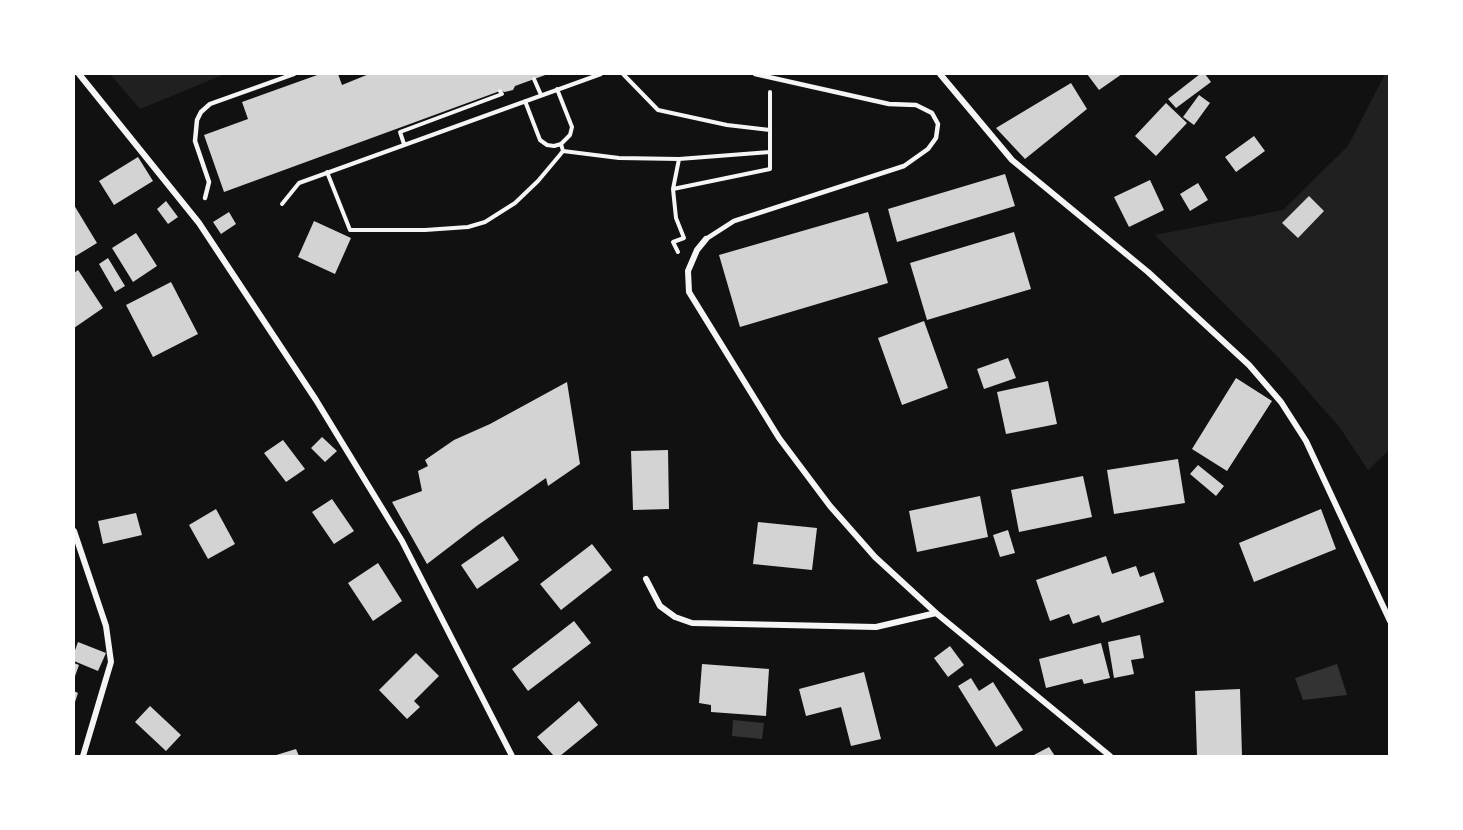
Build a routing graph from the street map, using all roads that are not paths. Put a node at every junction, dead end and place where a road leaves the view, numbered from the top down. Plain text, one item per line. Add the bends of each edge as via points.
1 (79, 74) edge
2 (294, 74) edge
3 (755, 74) edge
4 (939, 74) edge
5 (205, 198) dead end
6 (706, 238) joint
7 (74, 531) edge
8 (646, 579) dead end
9 (936, 613) junction
10 (1389, 621) edge
11 (83, 756) edge
12 (512, 756) edge
13 (1110, 756) edge

1 - 12 street via 198,223 316,400 402,541
2 - 5 lane via 210,104 201,112 195,141 209,182
3 - 6 lane via 889,104 916,105 932,113 938,124 936,138 928,149 904,166 734,221
4 - 10 street via 1012,160 1148,272 1249,365 1281,402 1306,441
6 - 9 street via 688,271 689,292 710,329 779,438 830,507 875,558
7 - 11 street via 106,626 111,662
8 - 9 street via 660,606 692,623 876,627
9 - 13 street

